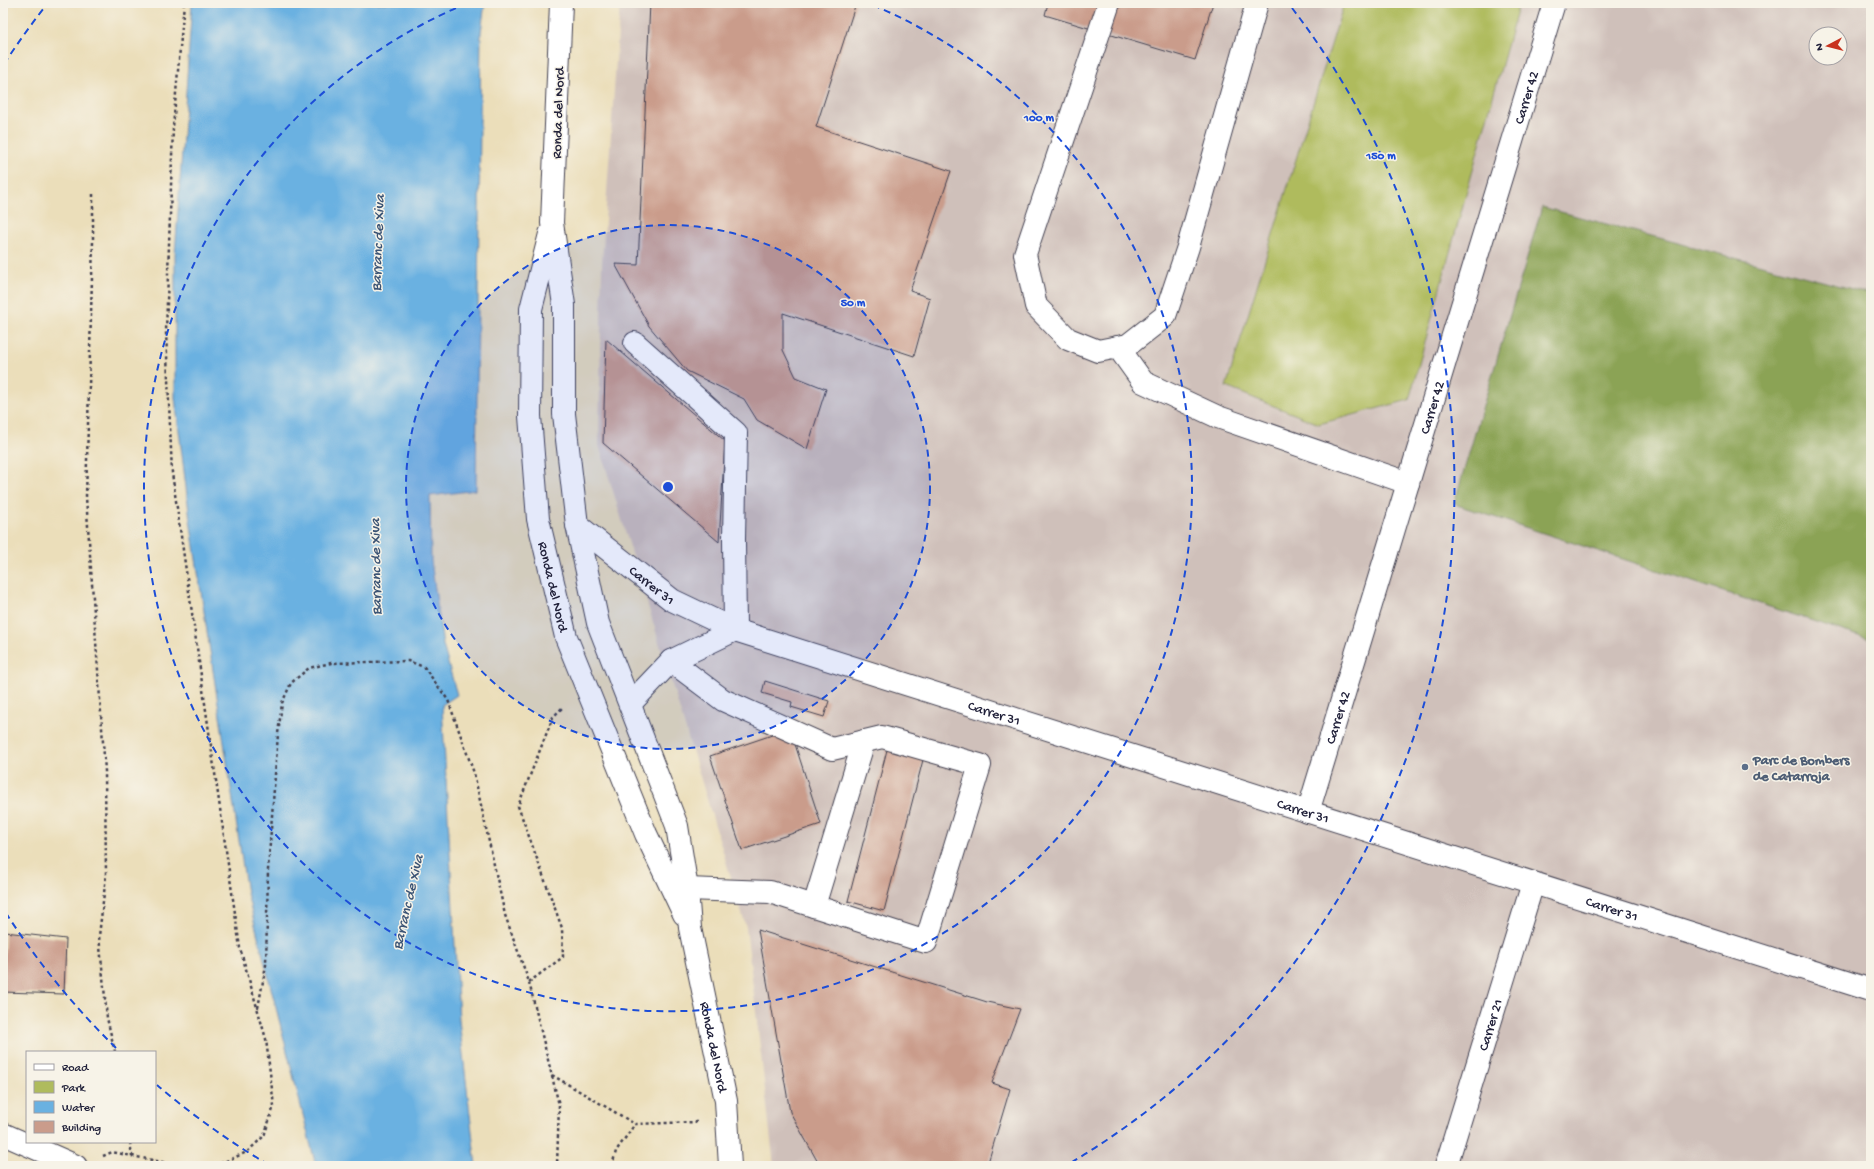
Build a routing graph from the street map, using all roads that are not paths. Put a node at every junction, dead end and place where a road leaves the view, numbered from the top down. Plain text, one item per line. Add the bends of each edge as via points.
1 (561, 3) edge
2 (1108, 3) edge
3 (1257, 3) edge
4 (1554, 3) edge
5 (552, 223) junction
6 (635, 343) dead end
7 (1118, 347) junction
8 (1408, 483) junction
9 (577, 525) junction
10 (735, 630) junction
11 (671, 662) junction
12 (630, 704) junction
13 (864, 741) junction
14 (1308, 812) junction
15 (1533, 883) junction
16 (687, 889) junction
17 (814, 906) junction
18 (690, 928) junction
19 (1871, 990) edge
20 (3, 1134) edge
21 (76, 1166) edge
22 (730, 1166) edge
23 (1446, 1166) edge

1 - 5 street, Ronda del Nord
2 - 7 street via 1025,254 1036,306 1062,334 1098,351
3 - 7 street via 1188,247 1165,316 1128,344
4 - 8 street, Carrer 42
5 - 9 street, Ronda del Nord via 564,305 564,414
5 - 18 street, Ronda del Nord via 530,309 530,416 538,519 566,636 646,834
6 - 10 street via 736,433
7 - 8 street via 1143,382 1218,417
8 - 14 street, Carrer 42
9 - 10 street, Carrer 31 via 672,600
9 - 12 street, Ronda del Nord via 598,624
10 - 11 street
10 - 14 street, Carrer 31
11 - 12 street
11 - 13 street via 723,700 832,749
12 - 16 street, Ronda del Nord via 677,826
13 - 17 street
13 - 17 street via 882,736 980,765 926,942
14 - 15 street, Carrer 31
15 - 19 street, Carrer 31
15 - 23 street, Carrer 21
16 - 17 street via 770,892
16 - 18 street, Ronda del Nord
18 - 22 street, Ronda del Nord via 726,1101
20 - 21 street

